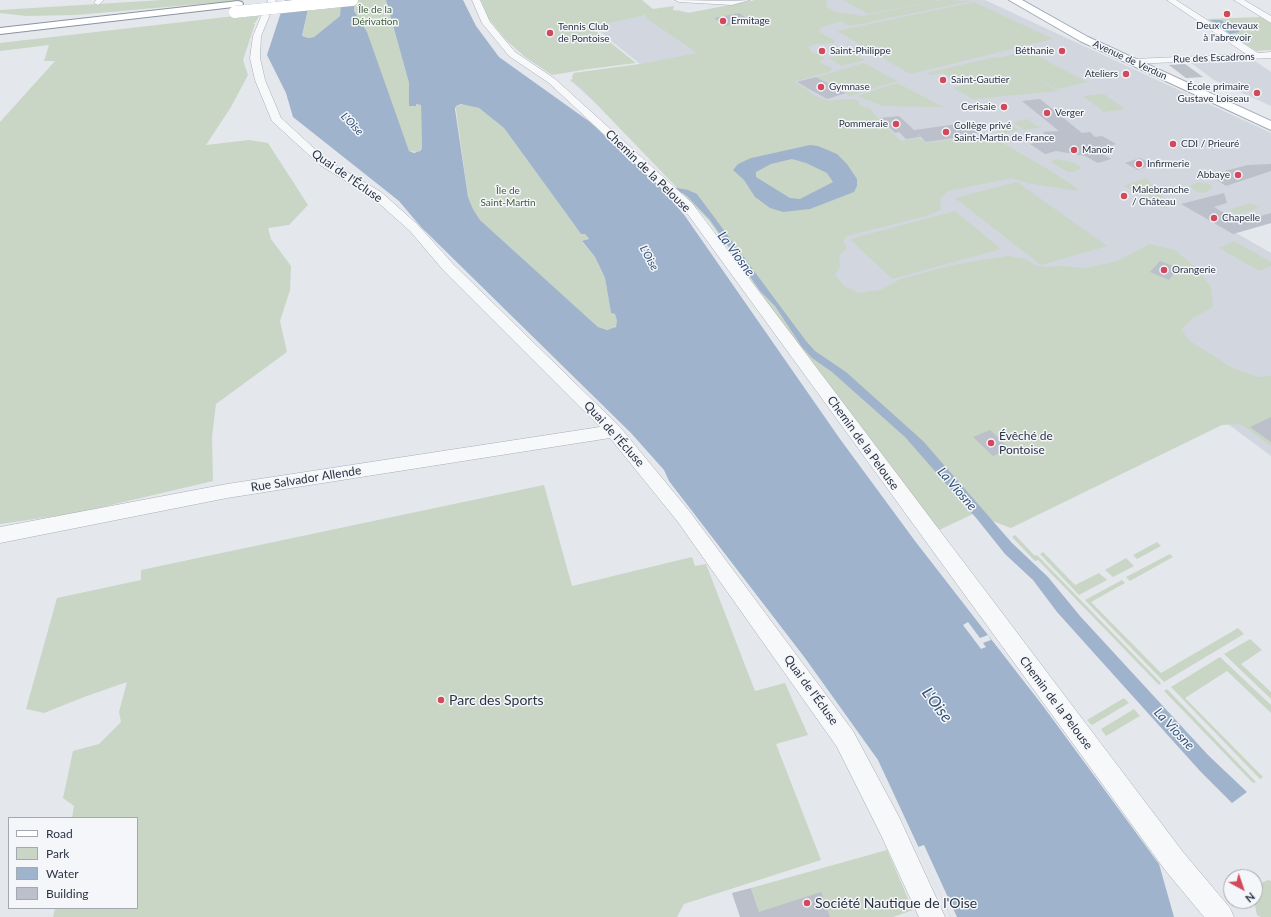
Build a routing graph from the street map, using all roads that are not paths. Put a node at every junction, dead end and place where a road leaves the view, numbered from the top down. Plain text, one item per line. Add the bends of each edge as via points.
1 (352, 0) edge
2 (476, 0) edge
3 (679, 0) edge
4 (746, 0) edge
5 (1014, 0) edge
6 (1171, 0) edge
7 (1238, 0) edge
8 (716, 1) edge
9 (274, 3) edge
10 (236, 8) junction
11 (151, 14) junction
12 (1269, 17) edge
13 (17, 18) dead end
14 (0, 31) edge
15 (0, 38) edge
16 (1256, 56) junction
17 (1271, 56) edge
18 (1134, 62) junction
19 (1268, 122) edge
20 (614, 431) junction
21 (0, 535) edge
22 (932, 917) edge
23 (1221, 917) edge

1 - 10 main road, bridge
2 - 23 street, Chemin de la Pelouse via 486,23 512,54 552,81 688,206 1174,861
3 - 8 street
4 - 8 street via 732,3
5 - 18 main road, Avenue de Verdun via 1070,32
6 - 16 street
7 - 12 street
9 - 10 main road
9 - 20 street, Quai de l'Écluse via 257,36 255,58 260,80 276,119 324,163 377,195 414,228 449,268
10 - 11 main road
10 - 15 main road
11 - 13 main road via 144,11 78,17
11 - 14 main road
16 - 17 street, Rue des Escadrons
16 - 18 street, Rue des Escadrons
18 - 19 main road, Avenue de Verdun
20 - 21 street, Rue Salvador Allende via 227,491
20 - 22 street, Quai de l'Écluse via 684,517 845,739 890,826

